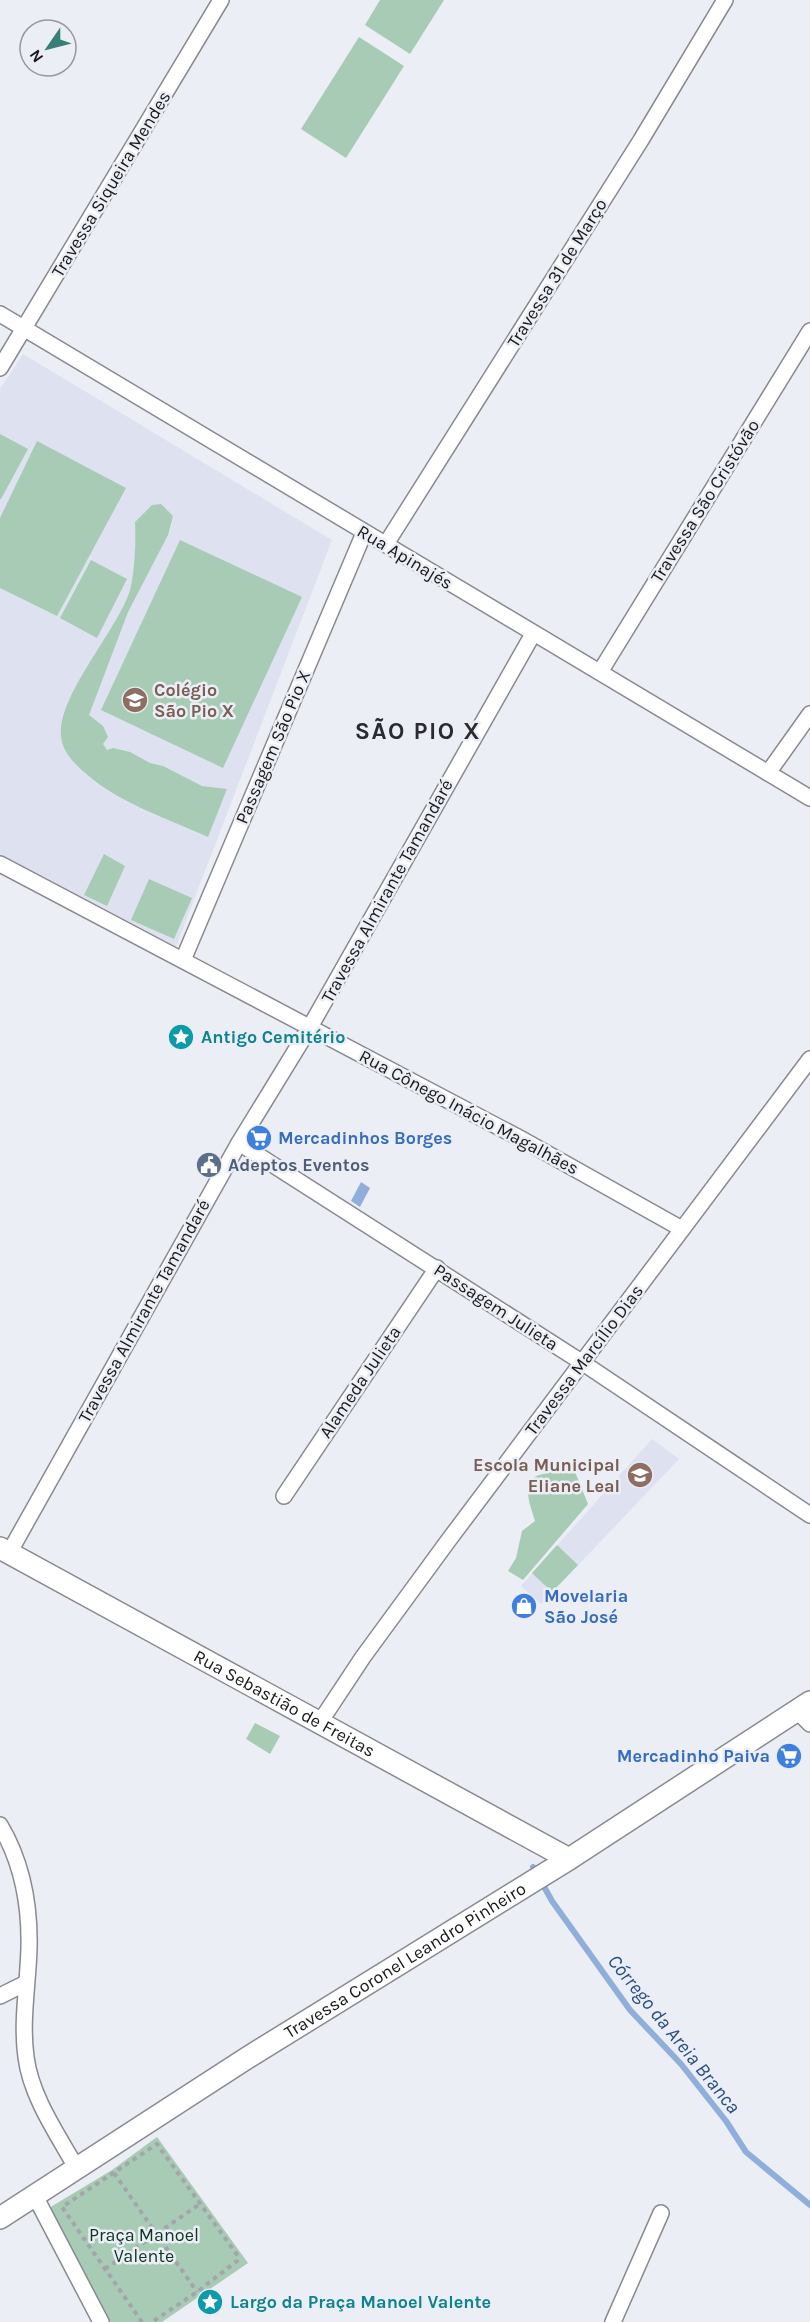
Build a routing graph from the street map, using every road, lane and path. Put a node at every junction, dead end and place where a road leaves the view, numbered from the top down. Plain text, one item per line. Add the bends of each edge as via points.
1 (221, 0) edge
2 (725, 0) edge
3 (0, 314) edge
4 (25, 329) junction
5 (810, 331) edge
6 (0, 368) edge
7 (364, 533) junction
8 (386, 544) junction
9 (533, 634) junction
10 (600, 672) junction
11 (810, 714) edge
12 (768, 773) junction
13 (810, 798) edge
14 (0, 864) edge
15 (183, 960) junction
16 (310, 1027) junction
17 (810, 1059) edge
18 (239, 1143) junction
19 (682, 1229) junction
20 (437, 1268) junction
21 (583, 1363) junction
22 (284, 1496) dead end
23 (810, 1515) edge
24 (4, 1550) edge
25 (806, 1712) edge
26 (320, 1722) junction
27 (0, 1825) edge
28 (568, 1859) junction
29 (26, 1983) junction
30 (0, 1996) edge
31 (77, 2169) junction
32 (114, 2173) junction
33 (35, 2196) junction
34 (200, 2204) junction
35 (661, 2213) dead end
36 (0, 2218) edge
37 (156, 2234) junction
38 (105, 2269) junction
39 (197, 2292) junction
40 (101, 2322) edge
41 (142, 2322) edge
42 (152, 2322) edge
43 (613, 2322) edge

1 - 4 street, Travessa Siqueira Mendes
2 - 8 street, Travessa 31 de Março
3 - 4 street, Rua Apinajés
4 - 6 street, Travessa Siqueira Mendes
4 - 7 street, Rua Apinajés
5 - 10 street, Travessa São Cristóvão
7 - 8 street, Rua Apinajés
7 - 15 street, Passagem São Pio X
8 - 9 street, Rua Apinajés
9 - 10 street, Rua Apinajés
9 - 16 street, Travessa Almirante Tamandaré
10 - 12 street, Rua Apinajés
11 - 12 street
12 - 13 street, Rua Apinajés
14 - 15 street, Rua Cônego Inácio Magalhães
15 - 16 street, Rua Cônego Inácio Magalhães
16 - 18 street, Travessa Almirante Tamandaré
16 - 19 street, Rua Cônego Inácio Magalhães
17 - 19 street, Travessa Marcílio Dias
18 - 20 street, Passagem Julieta
18 - 24 street, Travessa Almirante Tamandaré
19 - 21 street, Travessa Marcílio Dias
20 - 21 street, Passagem Julieta
20 - 22 street, Alameda Julieta
21 - 23 street, Passagem Julieta
21 - 26 street, Travessa Marcílio Dias via 408,1595
24 - 26 street, Rua Sebastião de Freitas
25 - 28 street, Travessa Coronel Leandro Pinheiro
26 - 28 street, Rua Sebastião de Freitas
27 - 29 street via 23,1881 29,1949
28 - 31 street, Travessa Coronel Leandro Pinheiro
29 - 30 street
29 - 31 street via 26,2060 35,2089
31 - 33 street, Travessa Coronel Leandro Pinheiro
32 - 34 path via 158,2144
32 - 37 path
32 - 38 path via 62,2207
33 - 36 street, Travessa Coronel Leandro Pinheiro
33 - 40 street
34 - 37 path
34 - 39 path via 238,2256 237,2261
35 - 43 street
37 - 38 path
37 - 39 path
38 - 41 path
39 - 42 path

